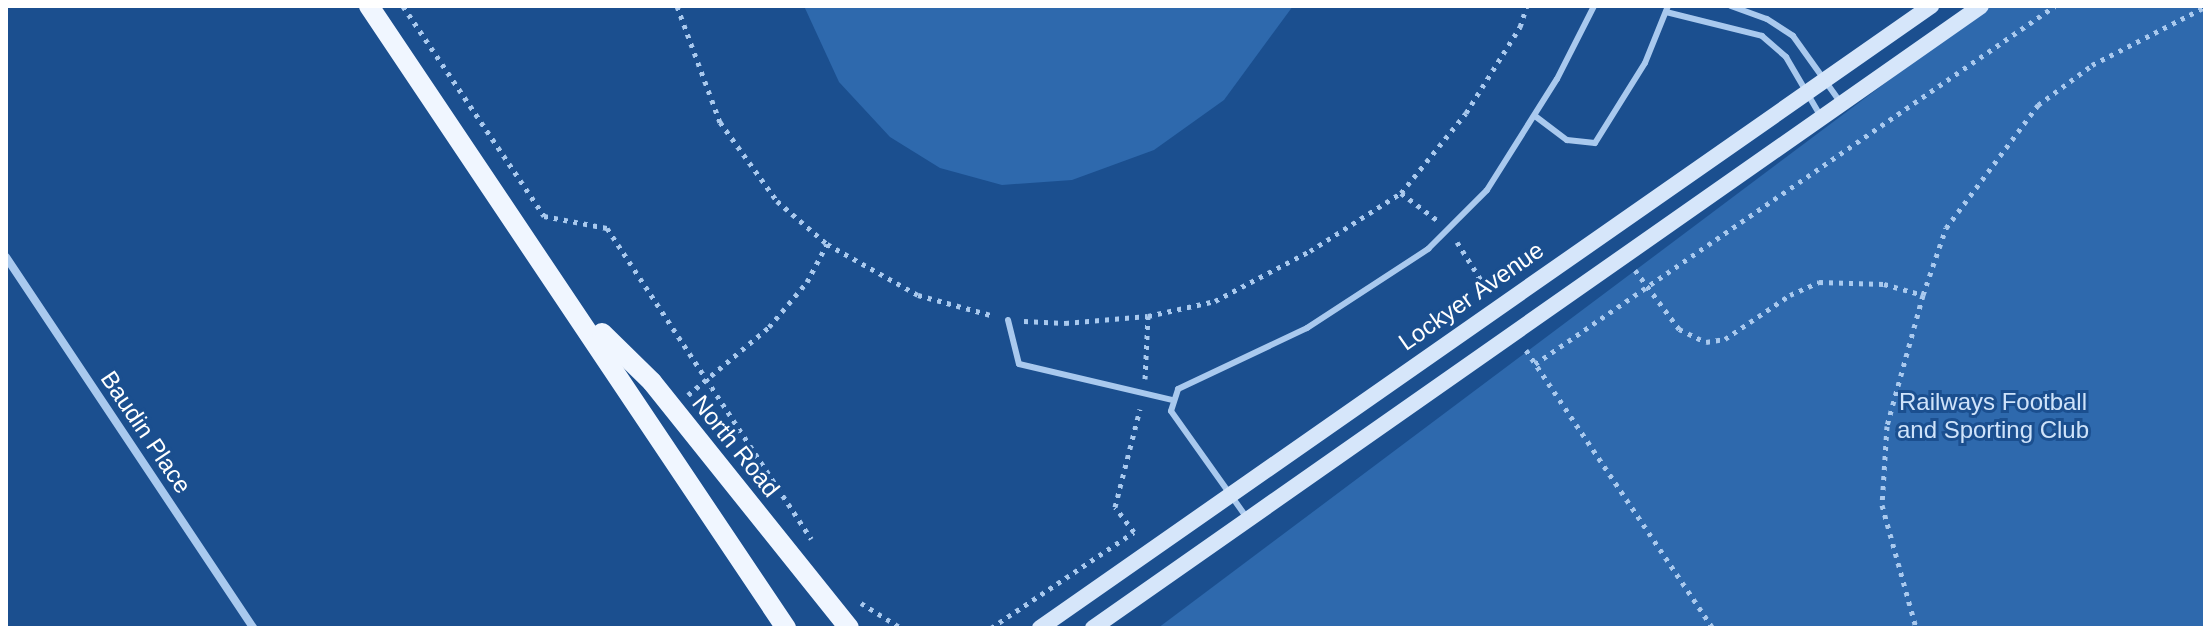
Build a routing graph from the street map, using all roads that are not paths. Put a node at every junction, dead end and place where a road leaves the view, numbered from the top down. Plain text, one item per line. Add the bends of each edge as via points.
1 (369, 6) edge
2 (1594, 6) edge
3 (1731, 6) edge
4 (1931, 6) edge
5 (1981, 6) edge
6 (1667, 9) edge
7 (1824, 80) junction
8 (1808, 91) junction
9 (1841, 103) junction
10 (1535, 116) junction
11 (1821, 117) junction
12 (6, 257) edge
13 (573, 304) junction
14 (1008, 320) road end
15 (1172, 400) junction
16 (1230, 492) junction
17 (1247, 518) junction
18 (253, 628) edge
19 (786, 628) edge
20 (849, 628) edge
21 (1040, 628) edge
22 (1093, 628) edge

1 - 13 main road, North Road
2 - 10 lane
3 - 7 lane via 1793,36
4 - 7 main road, Lockyer Avenue
5 - 9 main road
6 - 8 lane via 1762,36 1786,57
6 - 10 lane via 1645,63 1595,143 1567,140
7 - 8 main road, Lockyer Avenue
7 - 9 lane
8 - 11 lane
8 - 16 main road, Lockyer Avenue
9 - 11 main road
10 - 15 lane via 1487,190 1428,249 1307,328 1189,380
11 - 17 main road
12 - 18 street, Baudin Place
13 - 19 main road, North Road
13 - 20 main road, North Road via 672,407
14 - 15 lane via 1019,364
15 - 16 lane via 1171,411 1189,441
16 - 17 lane
16 - 21 main road, Lockyer Avenue
17 - 22 main road

